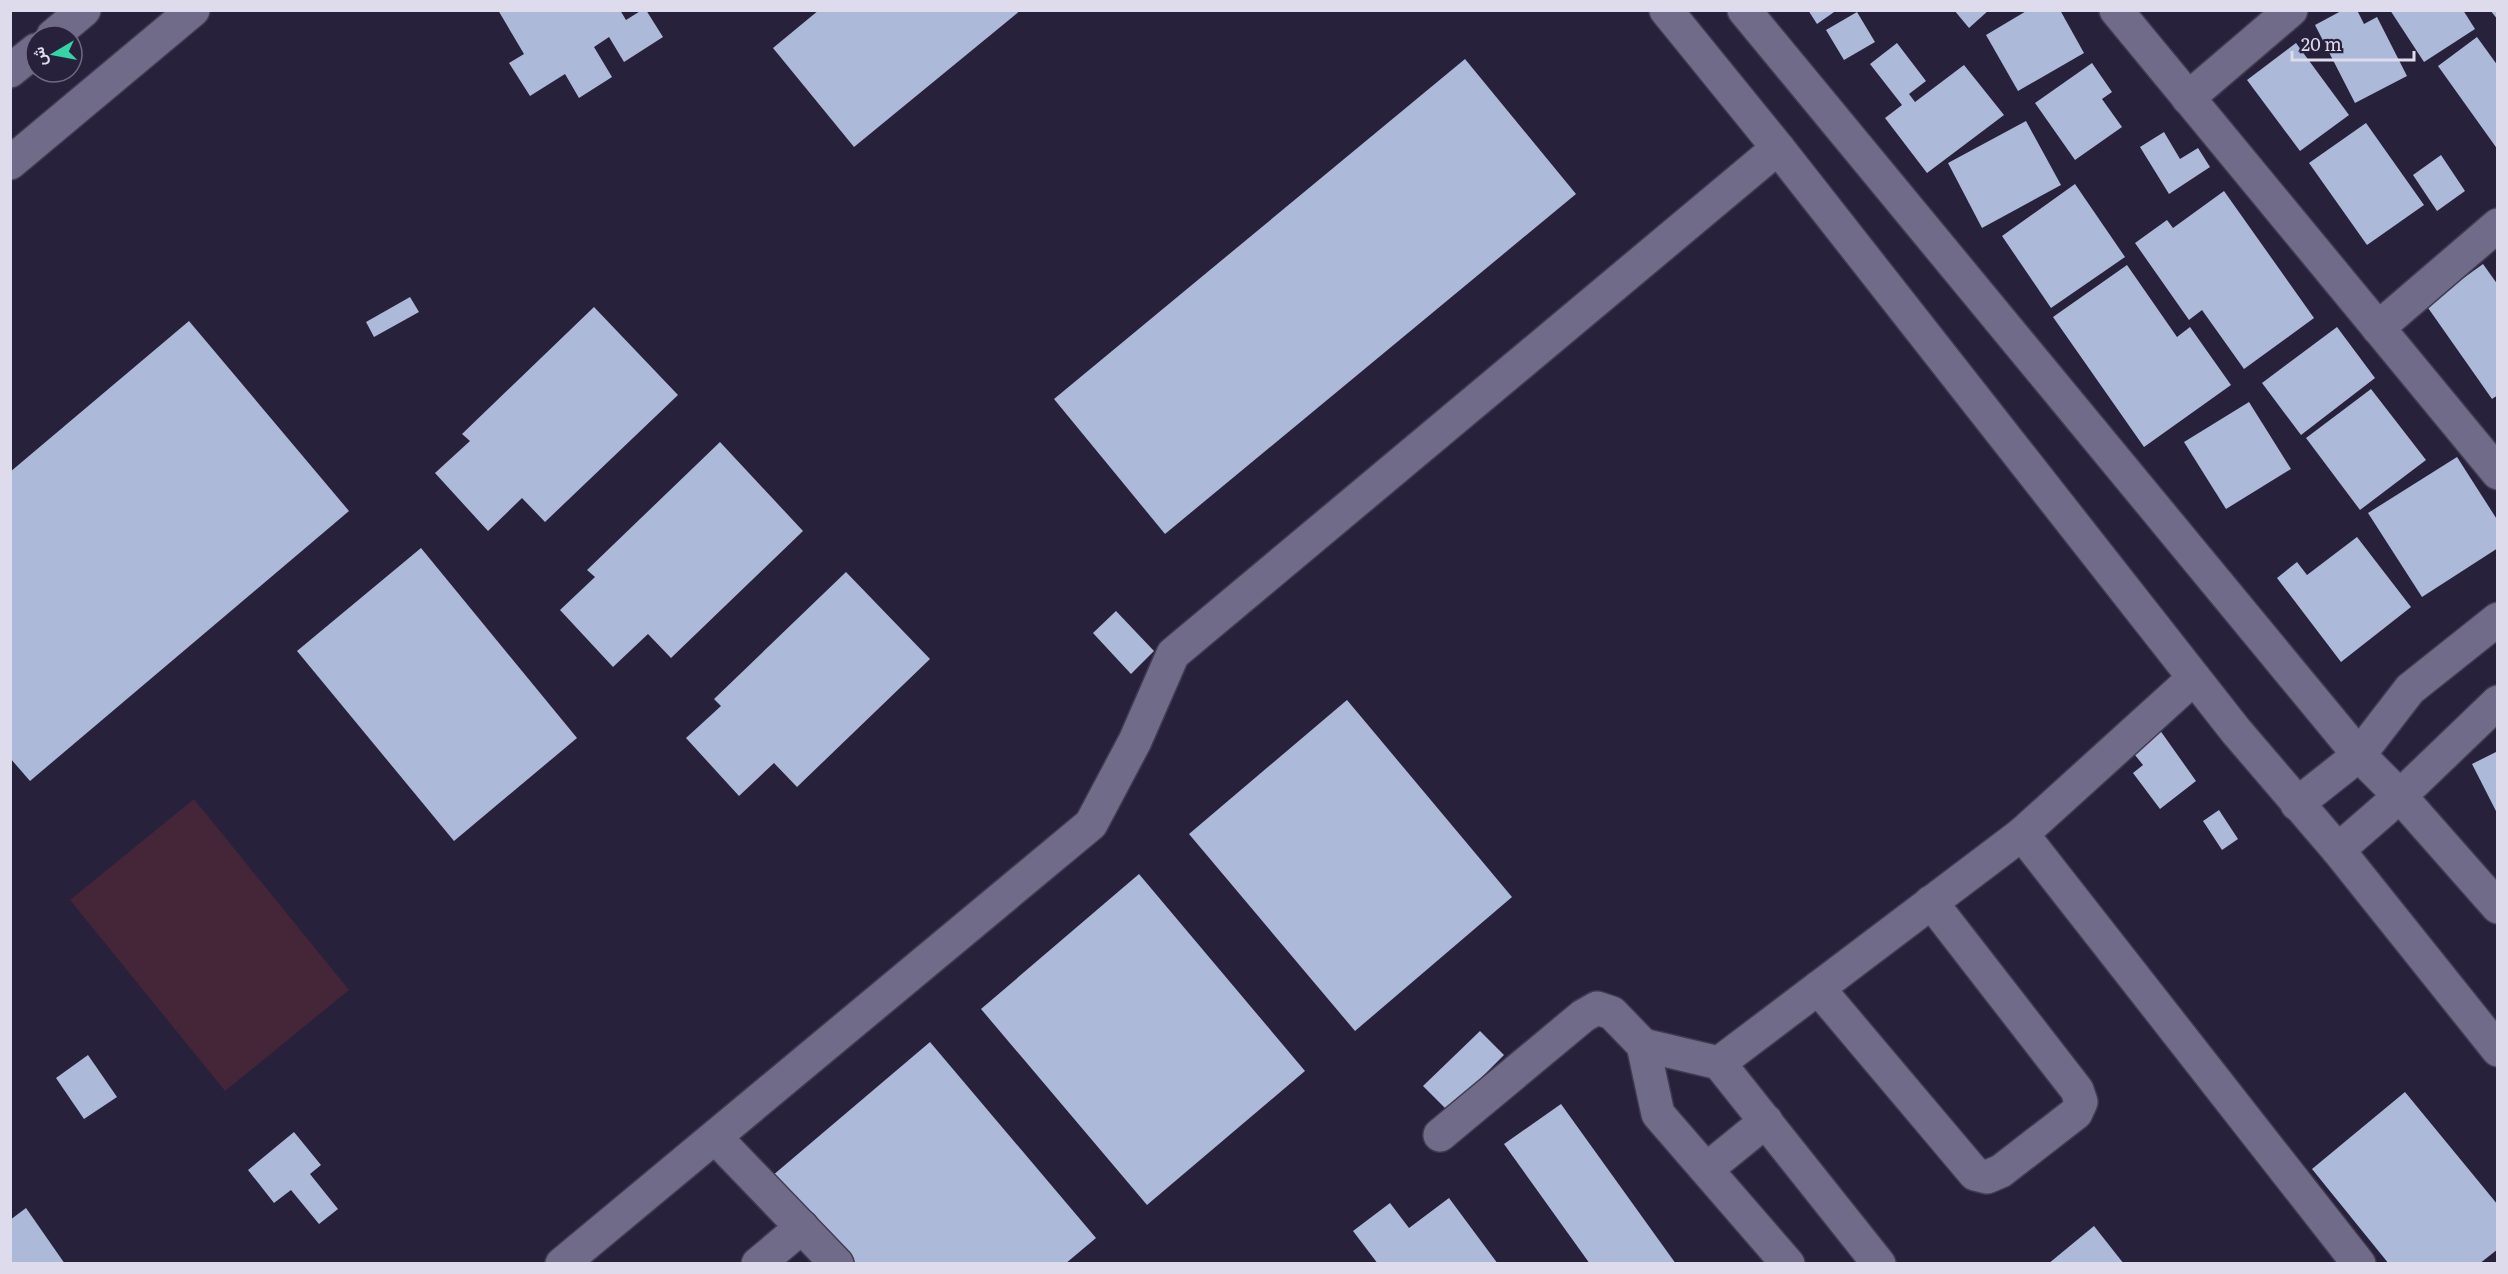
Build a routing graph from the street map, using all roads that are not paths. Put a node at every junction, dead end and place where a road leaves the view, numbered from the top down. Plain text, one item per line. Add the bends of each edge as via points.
1 (84, 10) edge
2 (193, 10) edge
3 (1666, 10) edge
4 (1744, 10) edge
5 (2116, 10) edge
6 (2291, 10) edge
7 (67, 24) edge
8 (24, 60) edge
9 (10, 71) edge
10 (2188, 98) junction
11 (1778, 148) junction
12 (10, 163) edge
13 (2498, 225) edge
14 (2378, 328) junction
15 (2498, 473) edge
16 (2498, 620) edge
17 (2194, 678) junction
18 (2498, 702) edge
19 (2359, 755) junction
20 (2400, 796) junction
21 (2297, 804) junction
22 (2022, 834) junction
23 (2338, 850) junction
24 (1931, 902) junction
25 (2498, 906) edge
26 (1818, 988) junction
27 (1643, 1045) junction
28 (2498, 1050) edge
29 (1719, 1063) junction
30 (1766, 1121) junction
31 (1440, 1136) dead end
32 (714, 1137) junction
33 (1707, 1169) junction
34 (802, 1227) junction
35 (562, 1263) edge
36 (758, 1263) edge
37 (837, 1263) edge
38 (1788, 1263) edge
39 (1879, 1263) edge
40 (2360, 1263) edge

1 - 7 street
2 - 12 street
3 - 11 street
4 - 19 street
5 - 10 street
6 - 10 street
8 - 9 street
10 - 14 street
11 - 17 street
11 - 32 street via 1173,654 1135,741 1091,824
13 - 14 street
14 - 15 street
16 - 19 street via 2410,689
17 - 21 street
17 - 22 street
18 - 20 street
19 - 20 street
19 - 21 street
20 - 23 street
20 - 25 street
21 - 23 street
22 - 24 street
22 - 40 street
23 - 28 street
24 - 26 street
24 - 26 street via 2077,1090 2081,1102 2076,1113 2001,1171 1988,1177 1975,1174
26 - 29 street
27 - 29 street
27 - 31 street via 1612,1013 1597,1008
27 - 33 street via 1658,1114
29 - 30 street
30 - 33 street
30 - 39 street
32 - 34 street
32 - 35 street
33 - 38 street
34 - 36 street
34 - 37 street

